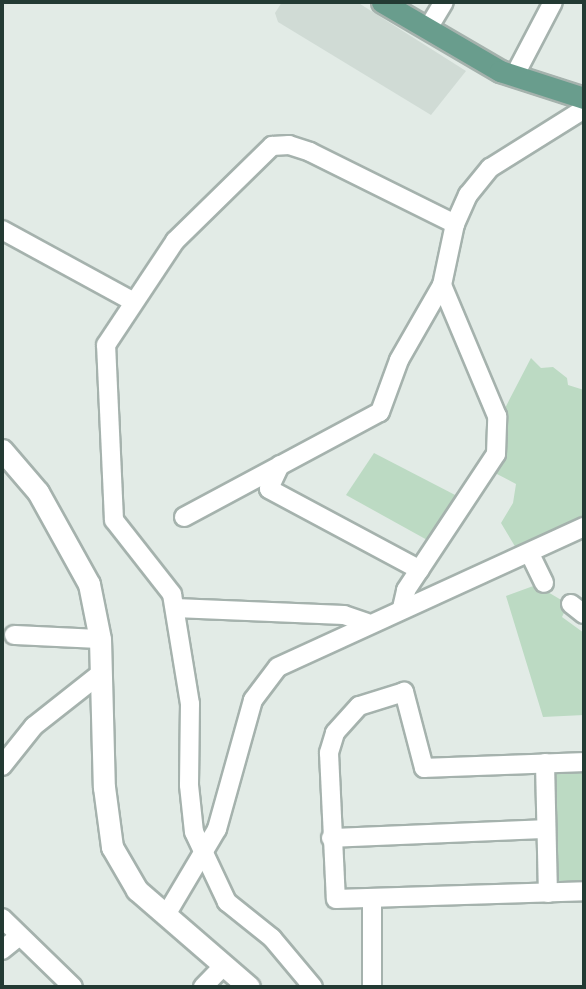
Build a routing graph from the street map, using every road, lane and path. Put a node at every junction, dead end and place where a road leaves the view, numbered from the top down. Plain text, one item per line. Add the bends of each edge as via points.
1 (382, 2) edge
2 (404, 2) edge
3 (444, 2) edge
4 (553, 2) edge
5 (433, 20) junction
6 (519, 67) junction
7 (584, 84) edge
8 (584, 97) edge
9 (584, 109) edge
10 (455, 224) junction
11 (2, 230) edge
12 (442, 285) junction
13 (134, 302) junction
14 (2, 450) edge
15 (280, 466) junction
16 (184, 517) dead end
17 (584, 527) edge
18 (530, 554) junction
19 (420, 570) junction
20 (544, 583) dead end
21 (175, 608) junction
22 (402, 608) junction
23 (367, 623) junction
24 (14, 635) dead end
25 (100, 639) junction
26 (101, 674) junction
27 (584, 762) edge
28 (545, 764) junction
29 (2, 766) edge
30 (546, 829) junction
31 (331, 838) junction
32 (204, 858) junction
33 (584, 891) edge
34 (548, 893) junction
35 (372, 898) junction
36 (166, 915) junction
37 (2, 918) edge
38 (19, 936) junction
39 (2, 950) edge
40 (224, 965) junction
41 (73, 987) edge
42 (203, 987) edge
43 (249, 987) edge
44 (313, 987) edge
45 (372, 987) edge

1 - 8 main road via 489,66
2 - 5 main road
3 - 5 street
4 - 6 street
5 - 6 main road
6 - 7 main road
9 - 10 street via 490,168 468,195
10 - 12 street
10 - 13 street via 310,152 289,145 272,146 175,241
11 - 13 street
12 - 15 street via 399,360 380,412
12 - 19 street via 499,427 496,454
13 - 21 street via 106,345 114,520 167,583
14 - 25 street via 38,492 72,547 89,584
15 - 16 street
15 - 19 street via 269,489
17 - 18 street
18 - 20 street
18 - 22 street
19 - 22 street via 406,590
21 - 23 street via 344,615
21 - 32 street via 190,704 189,785 194,832
22 - 23 street
23 - 32 street via 278,667 268,678 253,700 217,829
24 - 25 street
25 - 26 street
26 - 29 street via 34,726
26 - 36 street via 104,787 112,847 137,890
27 - 28 street
28 - 30 street
28 - 31 street via 424,768 404,692 374,699 359,706 335,733 329,753
30 - 31 street
30 - 34 street
31 - 35 street via 333,897
32 - 36 street
32 - 44 street via 227,902 272,938
33 - 34 street
34 - 35 street
35 - 45 street
36 - 40 street
37 - 38 street
38 - 39 street
38 - 41 street
40 - 42 street
40 - 43 street

